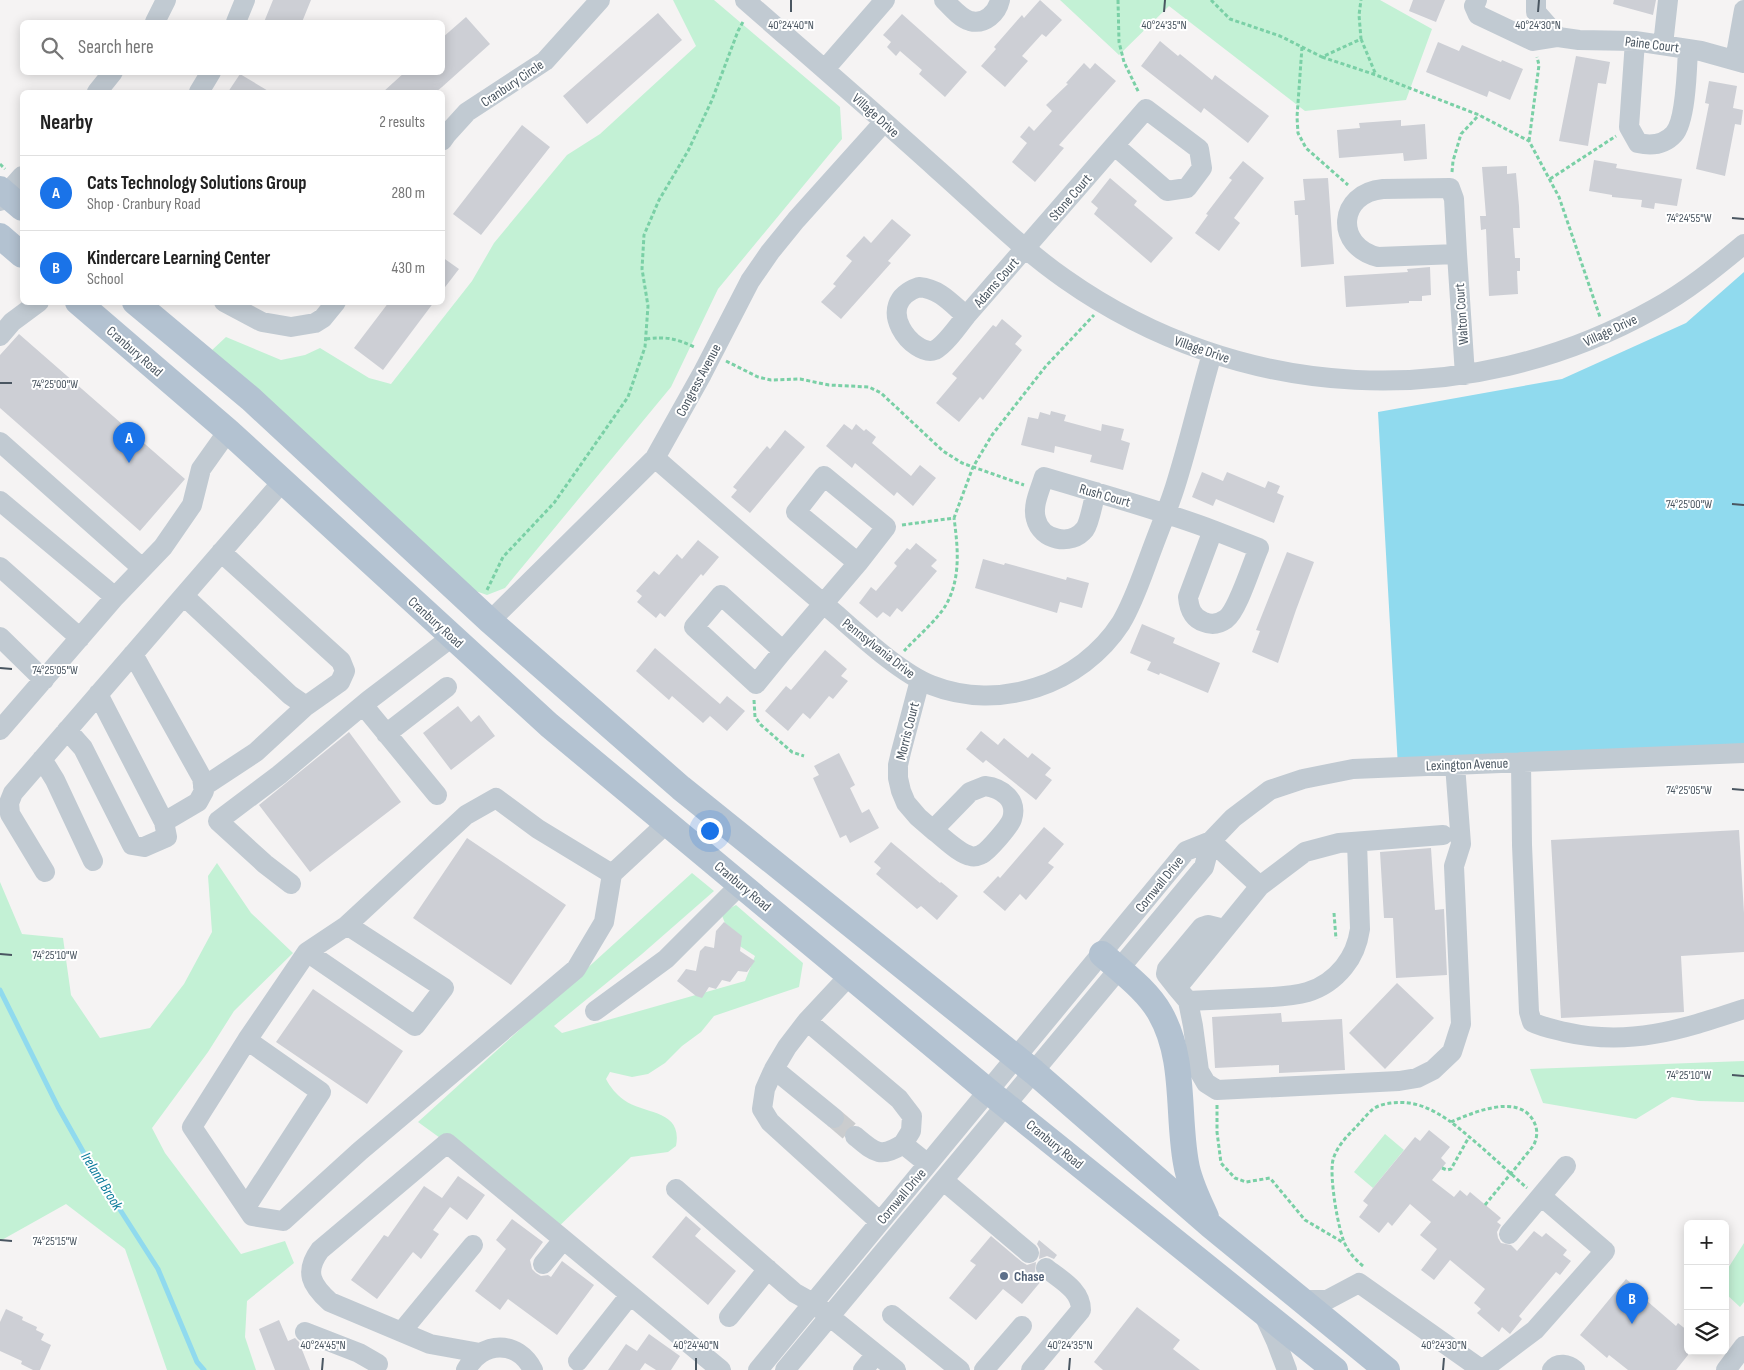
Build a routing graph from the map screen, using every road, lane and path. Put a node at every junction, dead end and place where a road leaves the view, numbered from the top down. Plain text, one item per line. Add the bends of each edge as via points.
1 (166, 0) edge
2 (245, 0) edge
3 (600, 0) edge
4 (885, 0) edge
5 (944, 0) edge
6 (1000, 0) edge
7 (1118, 0) edge
8 (1211, 0) edge
9 (1361, 0) edge
10 (1477, 0) edge
11 (1536, 0) edge
12 (1668, 0) edge
13 (749, 3) edge
14 (1744, 10) edge
15 (156, 20) edge
16 (237, 20) edge
17 (1558, 37) junction
18 (1361, 39) junction
19 (1533, 41) junction
20 (1636, 41) junction
21 (1663, 45) junction
22 (1302, 47) junction
23 (1688, 49) junction
24 (1322, 57) junction
25 (1740, 62) edge
26 (824, 69) junction
27 (110, 75) edge
28 (209, 75) edge
29 (1376, 75) junction
30 (98, 90) edge
31 (200, 90) edge
32 (1146, 109) junction
33 (1479, 115) junction
34 (884, 122) junction
35 (1630, 127) junction
36 (445, 137) edge
37 (1529, 141) junction
38 (1115, 146) junction
39 (1550, 179) junction
40 (1450, 188) junction
41 (1363, 194) junction
42 (0, 236) edge
43 (1744, 244) edge
44 (1026, 248) junction
45 (20, 253) edge
46 (1457, 254) junction
47 (1104, 304) junction
48 (35, 305) edge
49 (81, 305) edge
50 (140, 305) edge
51 (230, 305) edge
52 (334, 305) edge
53 (966, 316) dead end
54 (1606, 334) junction
55 (0, 336) edge
56 (646, 339) junction
57 (1212, 354) junction
58 (712, 355) junction
59 (1465, 375) junction
60 (228, 431) junction
61 (0, 442) edge
62 (655, 458) junction
63 (973, 467) junction
64 (282, 482) junction
65 (1042, 484) junction
66 (1096, 492) junction
67 (0, 501) edge
68 (1166, 512) junction
69 (954, 518) junction
70 (886, 527) junction
71 (1213, 530) junction
72 (221, 552) junction
73 (858, 563) junction
74 (0, 567) edge
75 (142, 568) junction
76 (184, 596) junction
77 (115, 597) junction
78 (823, 604) junction
79 (493, 617) junction
80 (0, 637) edge
81 (452, 637) junction
82 (80, 638) junction
83 (783, 650) junction
84 (133, 654) junction
85 (894, 662) junction
86 (44, 680) junction
87 (920, 680) junction
88 (756, 684) junction
89 (447, 687) dead end
90 (98, 694) junction
91 (363, 705) junction
92 (306, 706) junction
93 (0, 730) edge
94 (67, 730) junction
95 (386, 734) junction
96 (1744, 753) edge
97 (804, 756) dead end
98 (42, 759) junction
99 (1521, 762) junction
100 (1455, 765) junction
101 (203, 787) junction
102 (437, 795) dead end
103 (164, 822) junction
104 (667, 823) junction
105 (933, 830) dead end
106 (1444, 835) dead end
107 (1211, 841) junction
108 (1357, 842) junction
109 (93, 861) dead end
110 (45, 872) dead end
111 (612, 874) junction
112 (291, 884) dead end
113 (740, 884) junction
114 (1260, 886) junction
115 (1334, 913) dead end
116 (347, 925) junction
117 (1336, 939) dead end
118 (307, 952) junction
119 (1110, 961) junction
120 (849, 976) junction
121 (1182, 995) junction
122 (1744, 1009) edge
123 (595, 1011) dead end
124 (807, 1021) junction
125 (247, 1040) junction
126 (1025, 1064) junction
127 (774, 1068) junction
128 (1217, 1090) junction
129 (997, 1098) junction
130 (834, 1118) tunnel mouth
131 (1451, 1122) junction
132 (855, 1136) tunnel mouth
133 (1469, 1137) junction
134 (902, 1144) junction
135 (928, 1164) junction
136 (1566, 1166) dead end
137 (1442, 1168) dead end
138 (1511, 1174) junction
139 (944, 1180) junction
140 (676, 1189) dead end
141 (1540, 1197) junction
142 (1485, 1205) dead end
143 (246, 1207) junction
144 (880, 1222) junction
145 (1211, 1226) junction
146 (1509, 1234) dead end
147 (563, 1240) junction
148 (1344, 1244) junction
149 (473, 1245) dead end
150 (1029, 1253) dead end
151 (544, 1264) dead end
152 (1046, 1268) dead end
153 (768, 1270) junction
154 (1364, 1278) junction
155 (630, 1295) junction
156 (1302, 1300) junction
157 (813, 1303) junction
158 (1263, 1313) junction
159 (892, 1315) dead end
160 (729, 1317) dead end
161 (831, 1317) junction
162 (1022, 1326) dead end
163 (402, 1331) junction
164 (305, 1332) dead end
165 (1744, 1346) edge
166 (480, 1353) junction
167 (876, 1354) junction
168 (578, 1361) dead end
169 (708, 1366) edge
170 (381, 1368) edge
171 (466, 1370) edge
172 (533, 1370) edge
173 (758, 1370) edge
174 (786, 1370) edge
175 (863, 1370) edge
176 (896, 1370) edge
177 (960, 1370) edge
178 (984, 1370) edge
179 (1031, 1370) edge
180 (1287, 1370) edge
181 (1335, 1370) edge
182 (1387, 1370) edge
183 (1552, 1370) edge
184 (1575, 1370) edge
185 (1726, 1370) edge

1 - 15 street
2 - 16 street
3 - 36 street, Cranbury Circle via 546,61 467,112
4 - 26 street
5 - 6 street via 961,16 980,21 996,11
7 - 32 path via 1124,62
8 - 22 path via 1230,19
9 - 18 path
10 - 19 street via 1474,6 1478,15
11 - 17 street via 1536,12
12 - 21 street
13 - 26 street, Village Drive
13 - 56 path via 712,100 644,235 642,269 648,306
14 - 25 street
17 - 19 street, Paine Court
17 - 20 street, Paine Court
18 - 24 path
18 - 29 path
19 - 37 path via 1538,65
20 - 21 street, Paine Court
20 - 35 street
21 - 23 street, Paine Court
22 - 24 path
22 - 41 path via 1298,133 1306,148
23 - 25 street, Paine Court
23 - 35 street via 1682,114 1675,133 1650,146 1638,143
24 - 29 path
26 - 34 street, Village Drive
27 - 30 street
28 - 31 street
29 - 33 path
32 - 38 street, Stone Court
32 - 38 street via 1199,150 1202,168 1186,188 1168,191
33 - 37 path
33 - 40 path via 1461,134
34 - 44 street, Village Drive
34 - 58 street, Congress Avenue via 770,252 750,281
35 - 39 path
37 - 39 path
38 - 44 street, Stone Court
39 - 54 path
40 - 41 street via 1383,189
40 - 46 street, Walton Court via 1454,199
41 - 46 street via 1352,205 1347,220 1347,231 1358,249 1378,257
42 - 45 main road
43 - 54 street, Village Drive via 1704,277 1656,308
44 - 47 street, Village Drive via 1064,279
44 - 53 street, Adams Court
46 - 59 street, Walton Court
47 - 57 street, Village Drive via 1162,335
47 - 63 path via 1046,366 992,435
48 - 55 street via 12,322
49 - 60 main road, Cranbury Road
50 - 79 main road via 251,399
51 - 52 street via 262,322 291,327 314,323
54 - 59 street, Village Drive via 1552,355
56 - 58 path via 662,336
56 - 79 path via 628,397 554,504 503,557 483,599
57 - 59 street, Village Drive via 1271,370 1327,379 1384,382
57 - 68 street, Pennsylvania Drive
58 - 62 street, Congress Avenue
58 - 63 path via 771,380 800,378 829,385 868,387 881,393 943,451
60 - 64 main road, Cranbury Road
60 - 75 street via 201,468 192,505 163,547
61 - 75 street
62 - 78 street, Pennsylvania Drive
62 - 79 street, Congress Avenue
63 - 65 path
63 - 69 path
64 - 72 street
64 - 81 main road, Cranbury Road
65 - 66 street, Rush Court
65 - 66 street via 1035,517 1044,532 1060,540 1077,536 1086,528
66 - 68 street, Rush Court
67 - 77 street
68 - 71 street, Rush Court
68 - 87 street, Pennsylvania Drive via 1120,624 1099,650 1074,670 1029,690 996,696 963,694
69 - 70 path
69 - 85 path via 958,550 956,579 946,606
70 - 73 street
70 - 73 street via 824,476 796,512
71 - 71 street, Rush Court via 1188,597 1192,614 1208,624 1227,618 1234,609 1259,548
72 - 76 street
72 - 92 street via 341,661 345,671 340,682
73 - 78 street
74 - 82 street
75 - 77 street
76 - 84 street
76 - 92 street via 290,695
77 - 82 street
78 - 83 street
78 - 85 street, Pennsylvania Drive
79 - 126 main road via 681,788
80 - 86 street
81 - 91 street
81 - 104 main road, Cranbury Road via 549,725
82 - 86 street
83 - 88 street
83 - 88 street via 721,595 694,627
84 - 90 street
84 - 101 street via 202,778
85 - 87 street, Pennsylvania Drive
86 - 93 street
87 - 105 street, Morris Court via 899,759 898,778 906,803
88 - 97 path via 755,717 792,752
89 - 95 street
90 - 94 street
90 - 103 street
91 - 95 street
91 - 112 street via 218,821
92 - 101 street via 256,752
94 - 98 street
94 - 103 street via 83,748 132,845 144,847 167,837
95 - 102 street
96 - 99 street, Lexington Avenue
98 - 109 street
98 - 110 street via 13,793 9,803 10,814
99 - 100 street, Lexington Avenue
99 - 122 street via 1528,992 1532,1022 1585,1037 1620,1039 1678,1030
100 - 107 street, Lexington Avenue via 1353,769 1295,782 1270,790 1233,818
100 - 128 street via 1461,844 1454,866 1461,1024 1452,1052 1433,1070 1416,1078 1382,1083
101 - 103 street via 198,802
104 - 111 street
104 - 113 main road, Cranbury Road
106 - 108 street
107 - 114 street
107 - 119 street, Cornwall Drive via 1204,867
108 - 114 street via 1338,843 1305,852
108 - 121 street via 1359,940 1348,962 1327,985 1294,996
111 - 116 street via 538,829 496,798 466,815
111 - 143 street via 604,922 576,969 360,1151 283,1221 252,1216
113 - 120 main road, Cranbury Road
113 - 123 street via 666,959
114 - 121 street via 1224,929
115 - 117 path
116 - 118 street
116 - 118 street via 444,988 415,1026
118 - 125 street
119 - 126 street, Cornwall Drive
119 - 145 main road via 1144,992 1161,1014 1173,1044 1186,1165 1191,1184
120 - 124 street
120 - 129 main road, Cranbury Road
121 - 128 street via 1193,1026 1198,1071 1206,1083
124 - 127 street
124 - 134 street via 908,1110 912,1116 911,1131
125 - 143 street via 192,1126
125 - 143 street via 321,1092
126 - 129 street, Cornwall Drive
126 - 145 main road
127 - 130 street
127 - 144 street via 765,1089 762,1109 770,1122
128 - 148 path via 1221,1163 1236,1178 1246,1182 1270,1178 1305,1220
129 - 135 street, Cornwall Drive
129 - 139 street, Cornwall Drive
129 - 158 main road, Cranbury Road
131 - 133 path
131 - 138 path via 1498,1106 1519,1109 1530,1116 1538,1133 1535,1143
131 - 148 path via 1427,1107 1398,1102 1374,1108 1348,1135 1337,1150 1332,1167 1332,1184
132 - 134 street via 882,1153
133 - 137 path via 1451,1168
133 - 138 path
134 - 135 street
135 - 144 street, Cornwall Drive
136 - 141 street
138 - 141 path
138 - 142 path
139 - 150 street
139 - 161 street, Cornwall Drive
140 - 153 street
141 - 146 street
141 - 154 street via 1605,1251 1535,1330 1482,1370
144 - 157 street, Cornwall Drive
145 - 156 main road
147 - 151 street
147 - 155 street
147 - 163 street via 447,1142 320,1250 312,1261 316,1290 330,1302
148 - 154 path
149 - 163 street
152 - 179 street via 1076,1293 1081,1301 1081,1310
153 - 157 street via 795,1293
153 - 160 street
154 - 156 street via 1327,1300
155 - 168 street
155 - 169 street
156 - 182 main road
157 - 161 street
157 - 173 street, Cornwall Drive
158 - 180 street
158 - 181 main road, Cranbury Road
159 - 177 street
161 - 167 street
161 - 174 street, Cornwall Drive
162 - 178 street
163 - 166 street via 430,1344
164 - 170 street via 359,1353
165 - 185 street
166 - 171 street
166 - 172 street via 504,1347 526,1358
167 - 175 street
167 - 176 street
183 - 184 street via 1562,1364

